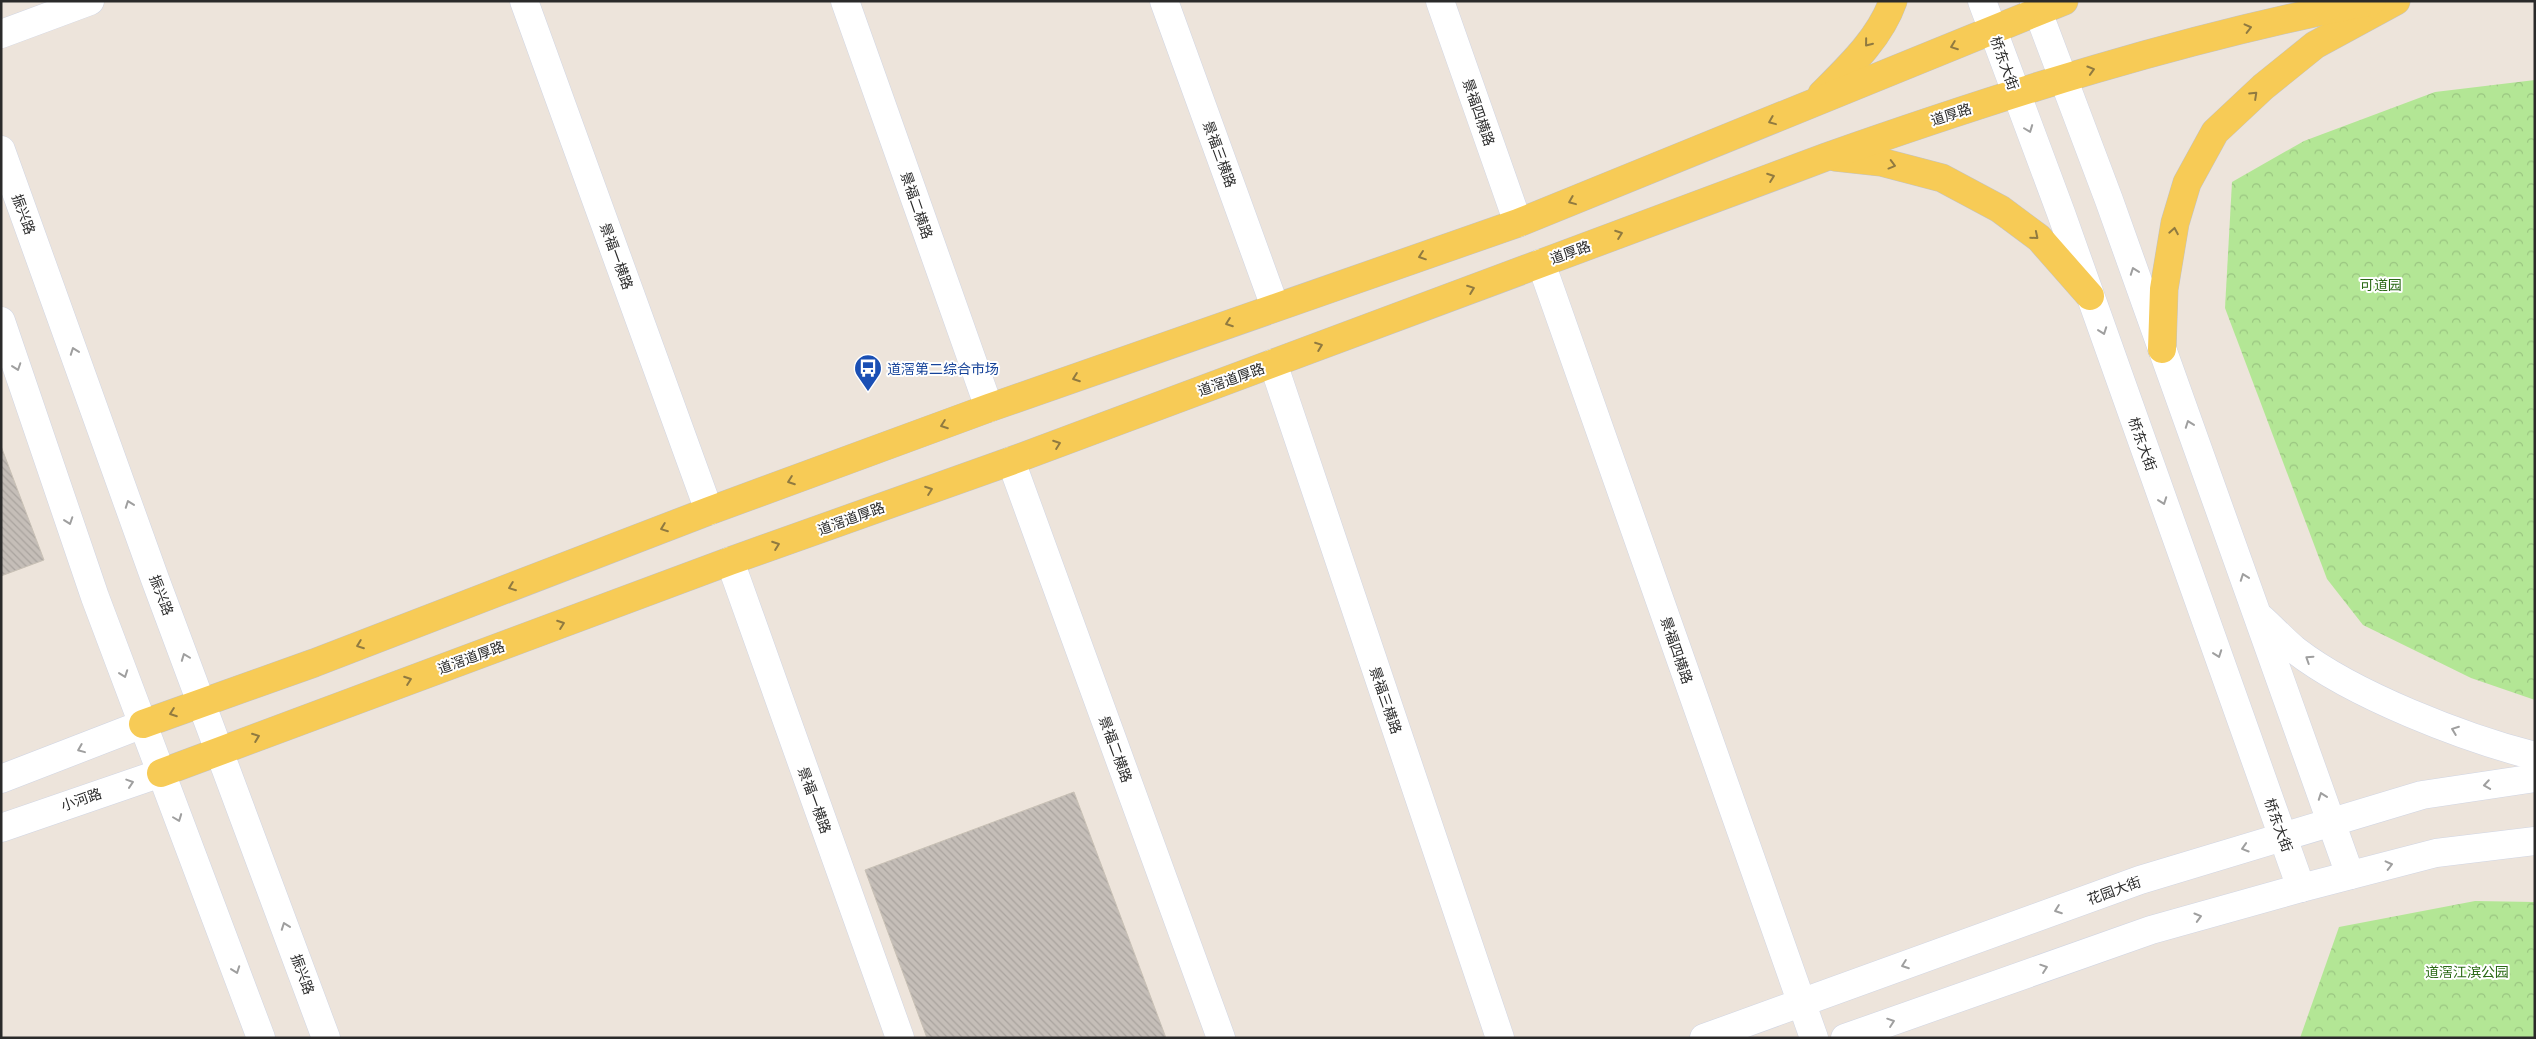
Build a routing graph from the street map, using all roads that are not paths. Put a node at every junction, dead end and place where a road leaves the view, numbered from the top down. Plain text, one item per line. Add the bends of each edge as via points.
1 (90, 1) edge
2 (524, 1) edge
3 (846, 1) edge
4 (1164, 1) edge
5 (1440, 1) edge
6 (1893, 1) edge
7 (1982, 1) edge
8 (2064, 1) edge
9 (2372, 1) edge
10 (2396, 1) edge
11 (2036, 7) edge
12 (1993, 31) junction
13 (1, 34) edge
14 (2063, 79) junction
15 (2016, 93) junction
16 (1812, 105) junction
17 (1, 150) edge
18 (1826, 156) junction
19 (1518, 223) junction
20 (1541, 263) junction
21 (2090, 296) junction
22 (1275, 307) junction
23 (1, 321) edge
24 (2162, 349) junction
25 (1273, 363) junction
26 (990, 408) junction
27 (1011, 461) junction
28 (709, 511) junction
29 (730, 561) junction
30 (2258, 616) junction
31 (202, 702) junction
32 (143, 724) junction
33 (219, 751) junction
34 (2535, 756) edge
35 (161, 772) junction
36 (2535, 778) edge
37 (1, 779) edge
38 (2332, 822) junction
39 (1, 828) edge
40 (2283, 836) junction
41 (2535, 842) edge
42 (2350, 875) junction
43 (2301, 888) junction
44 (1801, 1002) junction
45 (261, 1038) edge
46 (326, 1038) edge
47 (900, 1038) edge
48 (1221, 1038) edge
49 (1500, 1038) edge
50 (1704, 1038) edge
51 (1814, 1038) edge
52 (1844, 1038) edge

1 - 13 street
2 - 28 street, 景福一横路
3 - 26 street, 景福二横路
4 - 22 street, 景福三横路
5 - 19 street, 景福四横路
6 -> 16 main road via 1886,21
7 - 12 street, 桥东大街
8 - 11 main road
14 -> 9 main road, 道厚路 via 2154,51
24 -> 10 main road via 2164,289 2175,223 2187,182 2215,132 2315,45
11 - 12 main road
11 - 14 street
12 - 15 street, 桥东大街
12 -> 16 main road
14 - 15 main road, 道厚路
24 -> 14 street
15 - 18 main road, 道厚路
15 -> 21 street, 桥东大街
16 -> 19 main road
31 -> 17 street, 振兴路
20 -> 18 main road, 道厚路
18 -> 21 main road via 1881,162 1942,178 2000,209 2039,238
19 -> 22 main road
25 -> 20 main road, 道滘道厚路
20 - 44 street, 景福四横路
21 -> 40 street, 桥东大街
22 -> 26 main road
23 -> 32 street via 92,588
30 -> 24 street
27 -> 25 main road, 道滘道厚路
25 - 49 street, 景福三横路
26 -> 28 main road
29 -> 27 main road, 道滘道厚路
27 - 48 street, 景福二横路
28 -> 31 main road via 314,663
33 -> 29 main road, 道滘道厚路
29 - 47 street, 景福一横路
34 -> 30 street via 2469,735 2375,696 2296,650
38 -> 30 street
31 -> 32 main road
31 - 33 street, 振兴路
32 - 35 street
32 -> 37 street
33 - 35 main road, 道滘道厚路
46 -> 33 street, 振兴路
39 -> 35 street, 小河路
35 -> 45 street
36 -> 38 street, 花园大街 via 2422,795
38 - 40 street, 花园大街
38 - 42 street
40 - 43 street, 桥东大街
40 -> 44 street, 花园大街 via 2140,880
42 -> 41 street via 2436,853
42 - 43 street
52 -> 43 street via 2152,930
44 - 50 street, 花园大街
44 - 51 street, 景福四横路

